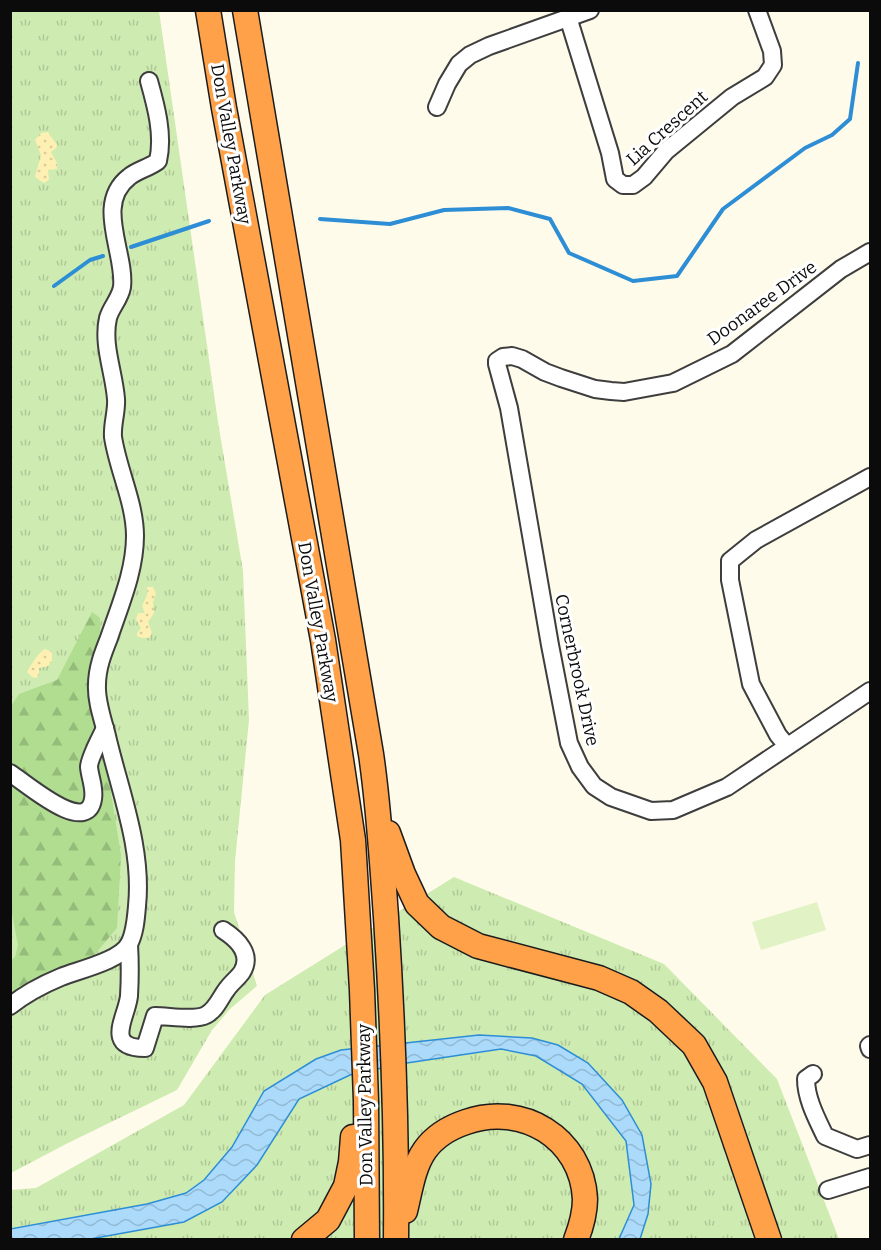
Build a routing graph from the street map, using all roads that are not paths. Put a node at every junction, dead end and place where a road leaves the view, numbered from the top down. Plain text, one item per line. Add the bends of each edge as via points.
1 (208, 10) edge
2 (245, 10) edge
3 (590, 10) edge
4 (757, 10) edge
5 (568, 17) junction
6 (149, 81) dead end
7 (437, 107) dead end
8 (870, 252) edge
9 (503, 357) joint
10 (870, 477) edge
11 (870, 691) edge
12 (105, 728) junction
13 (787, 747) junction
14 (10, 773) edge
15 (379, 808) junction
16 (223, 930) dead end
17 (129, 944) junction
18 (129, 998) junction
19 (10, 1005) edge
20 (155, 1016) junction
21 (813, 1074) dead end
22 (366, 1101) junction
23 (870, 1146) edge
24 (870, 1177) edge
25 (828, 1190) dead end
26 (304, 1239) edge
27 (367, 1239) edge
28 (397, 1239) edge
29 (576, 1239) edge
30 (769, 1239) edge

1 - 22 highway, Don Valley Parkway via 323,640 353,840
2 - 15 highway, Don Valley Parkway
3 - 5 street
4 - 5 street, Lia Crescent via 773,65 765,77 732,97 683,137 633,185 623,185 615,179
5 - 7 street via 470,55 459,64
6 - 12 street via 160,131 158,161 128,177 112,207 122,285 106,332 116,399 113,435 135,535 125,591 99,664 96,686
8 - 9 street, Doonaree Drive via 841,269 732,354 673,383 624,392 595,389 545,372 522,359
9 - 13 street, Cornerbrook Drive via 497,361 499,376 509,408 569,743 580,768 594,786 611,797 651,811 673,810 727,787
10 - 13 street via 756,540 730,561 730,580 751,684
11 - 13 street, Cornerbrook Drive
12 - 14 street via 89,765 93,802 82,814 70,813
12 - 17 street via 136,846 139,888
15 - 28 highway, Don Valley Parkway via 391,985
15 - 30 highway via 417,904 441,927 478,946 599,978 630,992 658,1011 694,1045 715,1082
16 - 20 street via 239,942 246,965 215,1007 198,1017
17 - 18 street
17 - 19 street via 122,952 60,977
18 - 20 street
18 - 20 street via 120,1034 129,1045 145,1048
21 - 23 street via 806,1079 806,1085 825,1136 857,1149
22 - 26 highway via 354,1128 346,1186 328,1220
22 - 27 highway, Don Valley Parkway
24 - 25 street
28 - 29 highway via 424,1151 449,1129 474,1119 501,1115 521,1119 551,1134 574,1159 585,1199

